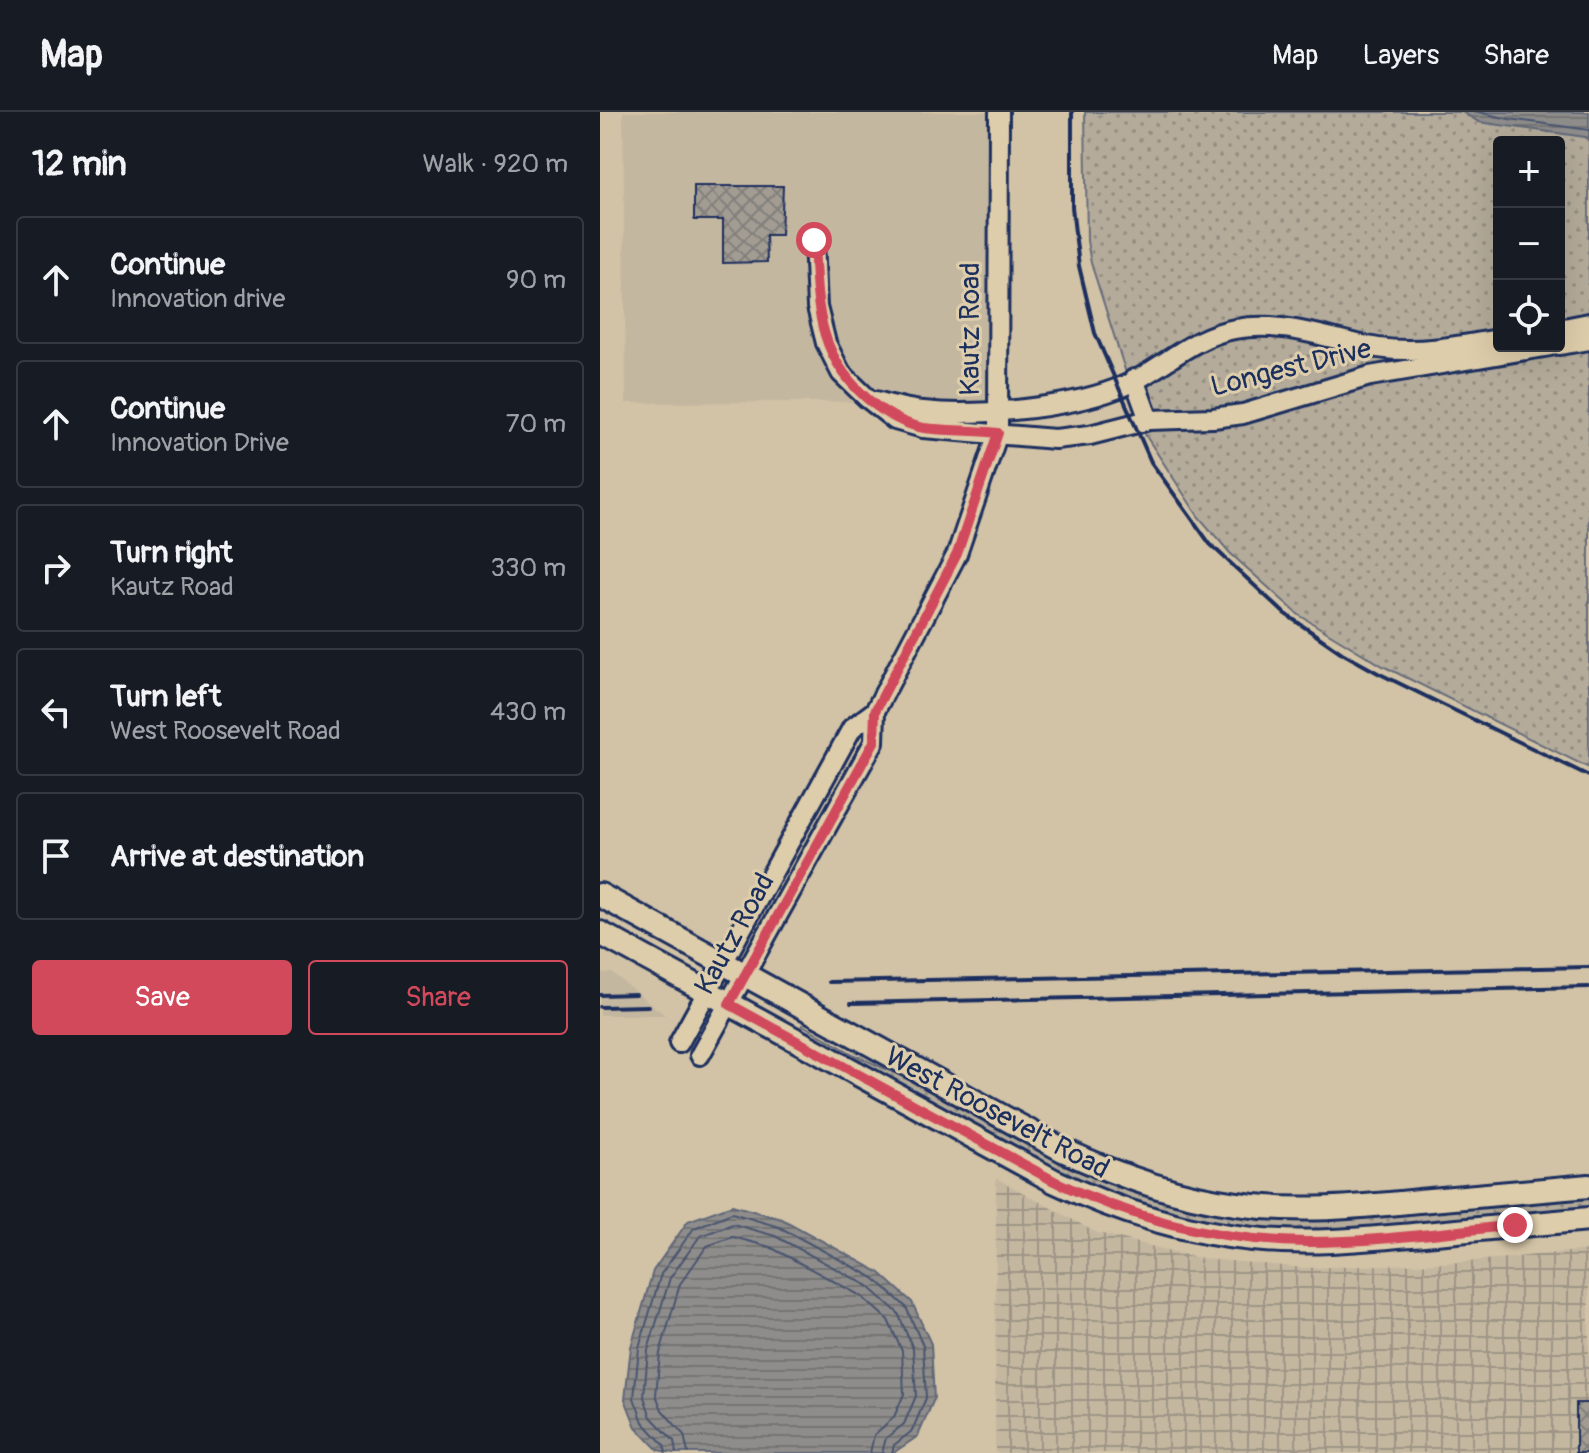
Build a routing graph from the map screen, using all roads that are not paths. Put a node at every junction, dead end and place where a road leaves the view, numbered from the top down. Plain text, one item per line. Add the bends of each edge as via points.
1 (999, 112) edge
2 (814, 240) dead end
3 (1589, 323) edge
4 (1565, 328) edge
5 (1493, 340) edge
6 (1589, 340) edge
7 (1565, 344) edge
8 (1514, 352) edge
9 (1134, 379) junction
10 (867, 398) junction
11 (998, 410) junction
12 (1149, 420) junction
13 (998, 433) junction
14 (875, 711) junction
15 (600, 895) edge
16 (600, 933) edge
17 (723, 963) junction
18 (745, 975) junction
19 (708, 992) junction
20 (729, 1004) junction
21 (679, 1043) dead end
22 (700, 1055) dead end
23 (1589, 1186) edge
24 (1589, 1219) edge

1 - 11 street, Kautz Road
2 - 10 street, Longest Drive via 817,307 826,343 841,373
3 - 4 street
5 - 9 street, Longest Drive via 1406,350 1305,330 1234,329 1192,343
6 - 7 street
8 - 12 street, Longest Drive via 1370,376 1243,414
9 - 11 street, Longest Drive via 1092,395
9 - 12 street
10 - 11 street, Longest Drive via 923,411
10 - 13 street, Longest Drive via 895,420 923,428
11 - 13 street, Kautz Road
12 - 13 street, Longest Drive via 1055,439
13 - 14 street, Kautz Road via 957,554
14 - 17 street, Kautz Road via 852,728
14 - 18 street, Kautz Road via 874,742
15 - 17 main road, West Roosevelt Road
16 - 19 main road, West Roosevelt Road
17 - 18 main road, West Roosevelt Road
17 - 19 street, Kautz Road
18 - 20 street, Kautz Road
18 - 23 main road, West Roosevelt Road via 1063,1150 1186,1195 1240,1205 1331,1209
19 - 20 main road, West Roosevelt Road
19 - 21 street, Kautz Road
20 - 22 street, Kautz Road
20 - 24 main road, West Roosevelt Road via 1054,1181 1162,1222 1231,1236 1305,1242

